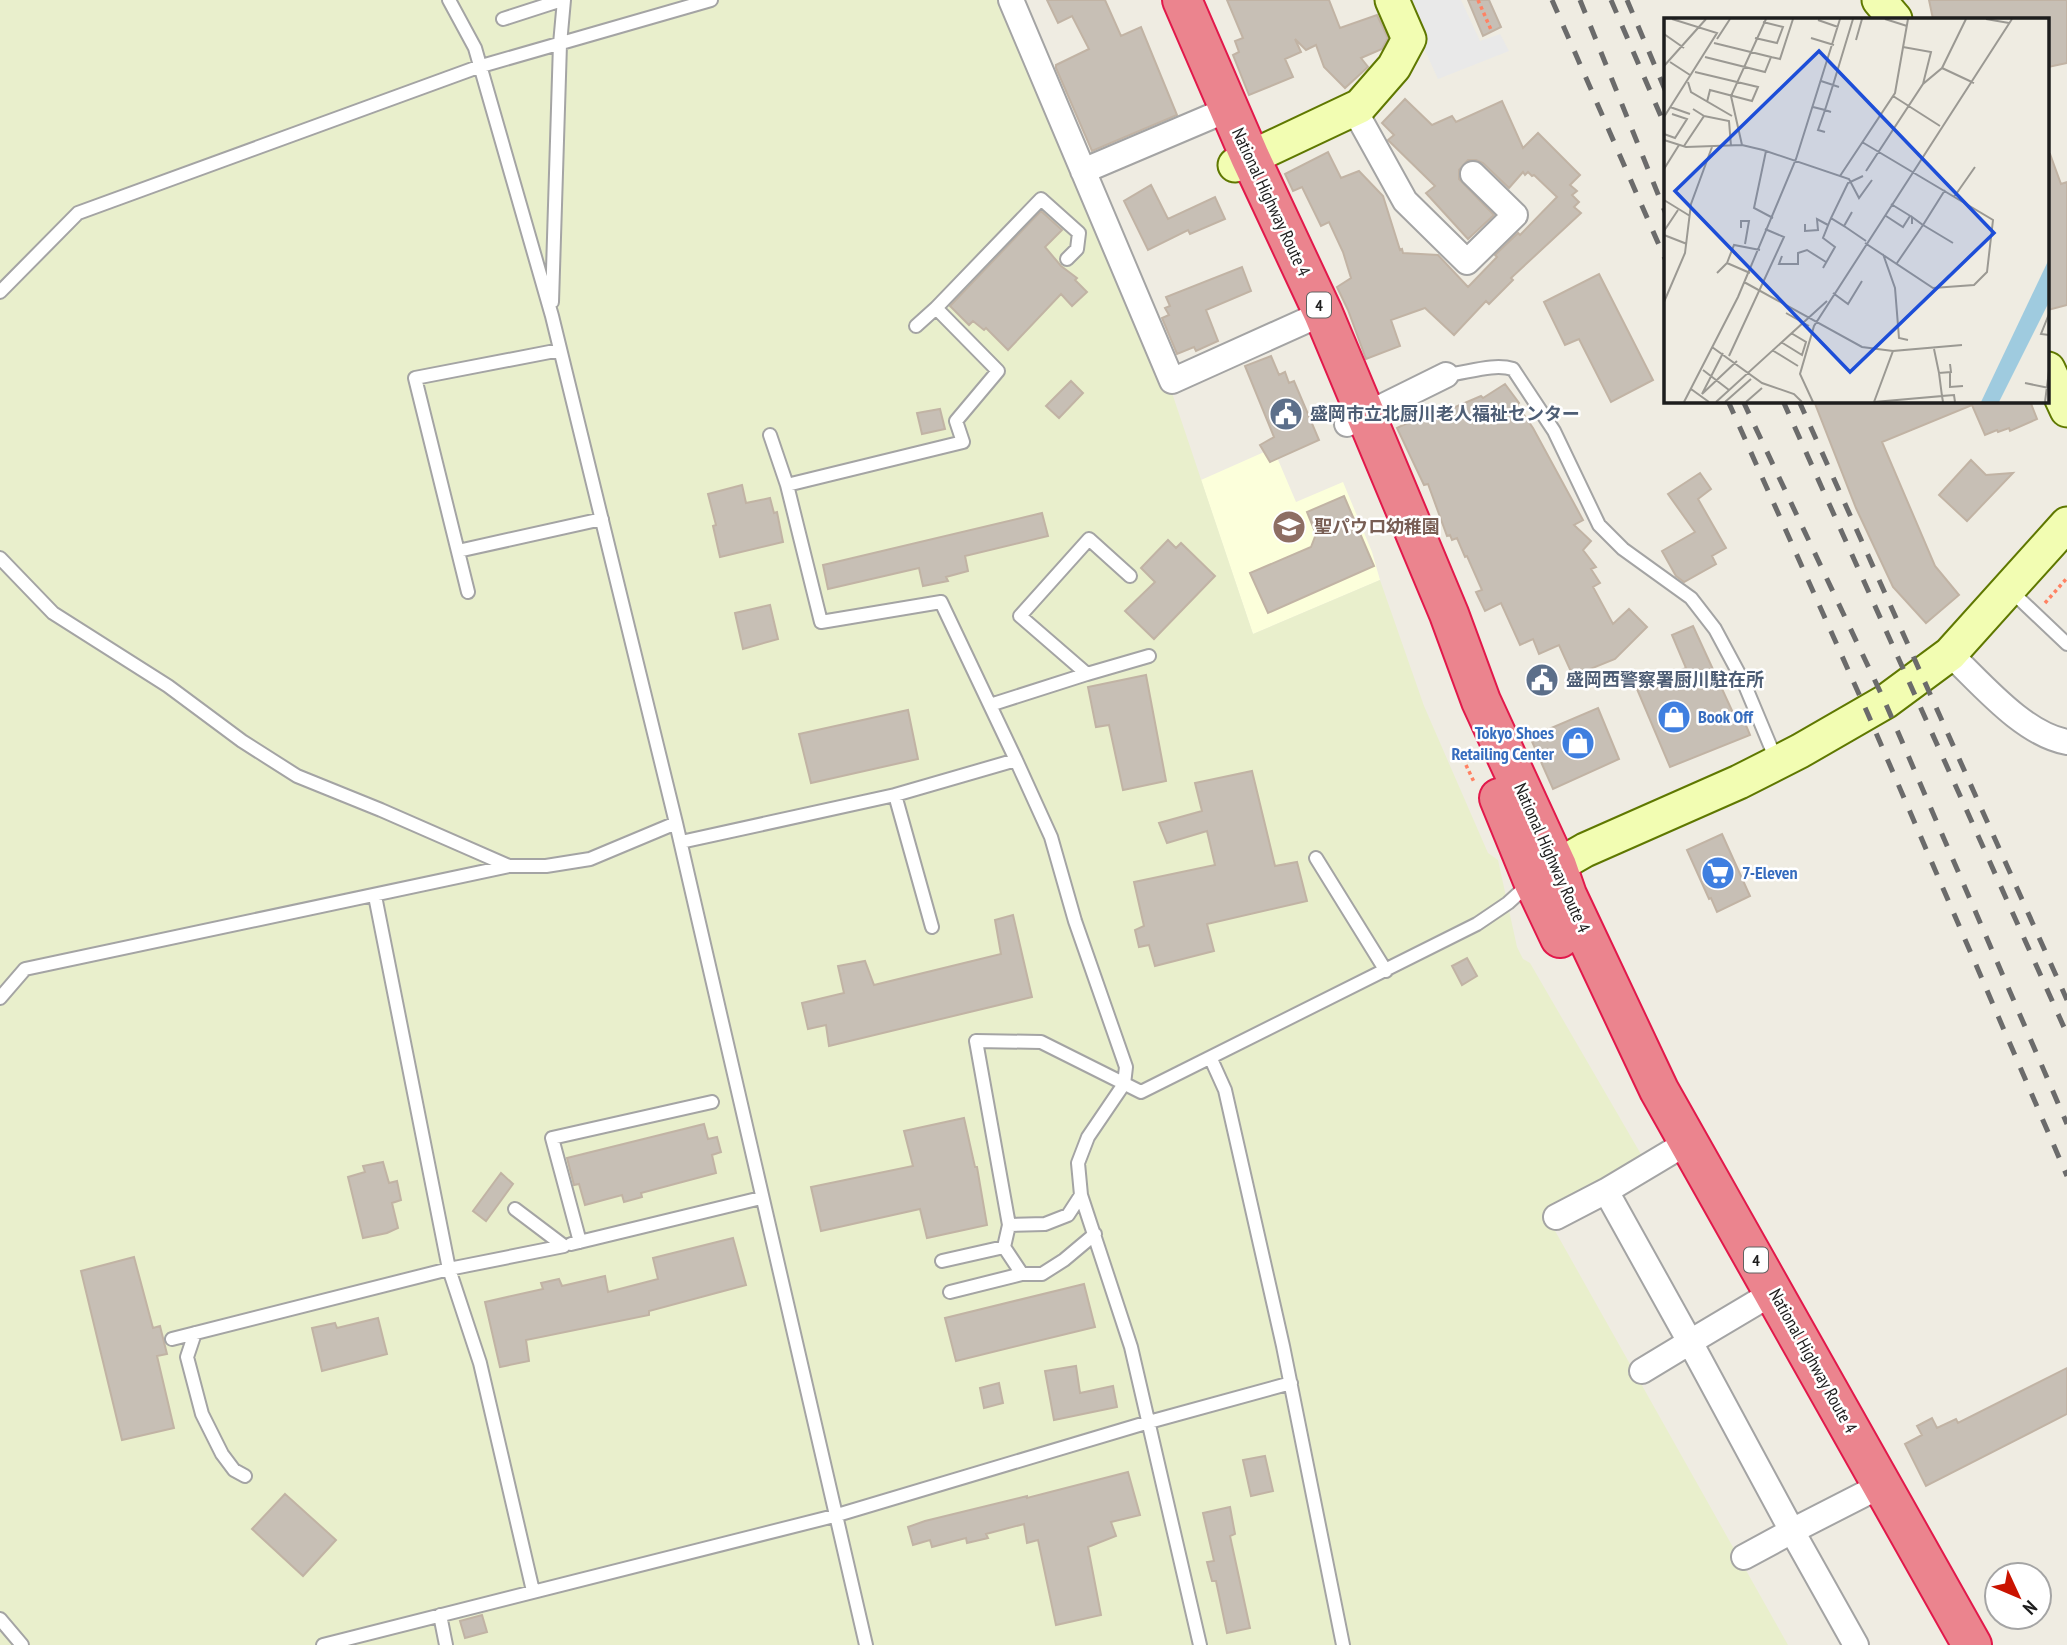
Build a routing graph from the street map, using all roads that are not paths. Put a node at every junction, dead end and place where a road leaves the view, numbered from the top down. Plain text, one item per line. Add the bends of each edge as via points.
1 (449, 0) edge
2 (563, 0) edge
3 (711, 0) edge
4 (1011, 0) edge
5 (1161, 0) edge
6 (1182, 0) edge
7 (1392, 0) edge
8 (1879, 0) edge
9 (1894, 18) edge
10 (503, 19) dead end
11 (560, 44) junction
12 (478, 67) junction
13 (1354, 108) junction
14 (1221, 112) junction
15 (1242, 161) junction
16 (1083, 171) junction
17 (1473, 174) dead end
18 (1067, 259) dead end
19 (0, 292) edge
20 (936, 308) junction
21 (552, 316) junction
22 (1312, 317) junction
23 (916, 327) dead end
24 (560, 350) junction
25 (2050, 373) edge
26 (1446, 375) joint
27 (2067, 410) edge
28 (1356, 419) junction
29 (770, 435) dead end
30 (787, 485) junction
31 (601, 519) junction
32 (2067, 524) edge
33 (458, 551) junction
34 (0, 558) edge
35 (1130, 576) dead end
36 (2009, 588) junction
37 (468, 592) dead end
38 (2067, 644) edge
39 (1950, 654) junction
40 (1149, 656) dead end
41 (1087, 674) junction
42 (990, 705) junction
43 (2067, 742) edge
44 (1016, 760) junction
45 (1777, 762) junction
46 (895, 794) junction
47 (677, 824) junction
48 (681, 842) junction
49 (1316, 858) dead end
50 (509, 866) junction
51 (1545, 874) junction
52 (375, 896) junction
53 (932, 927) dead end
54 (1386, 971) junction
55 (0, 998) edge
56 (1211, 1059) junction
57 (1124, 1084) junction
58 (712, 1102) dead end
59 (1679, 1147) junction
60 (1606, 1191) junction
61 (1081, 1195) junction
62 (761, 1198) junction
63 (515, 1209) dead end
64 (1556, 1217) dead end
65 (1009, 1225) junction
66 (1095, 1234) junction
67 (580, 1242) junction
68 (564, 1246) junction
69 (1004, 1247) junction
70 (942, 1261) dead end
71 (449, 1269) junction
72 (1021, 1274) junction
73 (950, 1292) dead end
74 (1765, 1297) junction
75 (195, 1333) junction
76 (172, 1339) dead end
77 (1690, 1342) junction
78 (1642, 1371) dead end
79 (1291, 1383) junction
80 (1149, 1422) junction
81 (244, 1476) dead end
82 (1874, 1489) junction
83 (834, 1516) junction
84 (1792, 1531) junction
85 (1744, 1557) dead end
86 (533, 1591) junction
87 (440, 1615) junction
88 (0, 1619) edge
89 (22, 1645) edge
90 (323, 1645) edge
91 (446, 1645) edge
92 (866, 1645) edge
93 (1200, 1645) edge
94 (1343, 1645) edge
95 (1856, 1645) edge
96 (1949, 1645) edge
97 (1972, 1645) edge

1 - 12 lane via 475,48
2 - 10 lane
2 - 11 lane
3 - 11 lane
4 - 16 street
5 - 14 highway, National Highway Route 4 / 4
6 - 14 highway, National Highway Route 4 / 4
7 - 13 street via 1409,39 1394,67
8 - 9 street
11 - 12 lane
11 - 21 lane
12 - 19 lane via 78,213
12 - 21 lane
13 - 15 street
13 - 17 street via 1405,201 1467,262 1515,215
14 - 15 highway, National Highway Route 4 / 4
14 - 16 street
15 - 22 highway, National Highway Route 4 / 4
16 - 22 street via 1172,381
18 - 20 lane via 1077,249 1079,233 1041,199
20 - 23 lane
20 - 30 lane via 998,371 956,421 963,442
21 - 24 lane
22 - 28 highway, National Highway Route 4 / 4
24 - 31 lane
24 - 33 lane via 415,377
25 - 27 street
26 - 28 street
26 - 45 lane via 1492,367 1513,369 1554,431 1599,525 1623,549 1691,598 1715,629
28 - 51 highway, National Highway Route 4 / 4 via 1449,614
29 - 30 lane
30 - 42 lane via 821,622 941,602
31 - 33 lane
31 - 47 lane
32 - 36 street
33 - 37 lane
34 - 50 lane via 53,613 297,776
35 - 41 lane via 1089,539 1020,616
36 - 38 lane
36 - 39 street
39 - 43 street via 2021,720
39 - 45 street via 1885,702
40 - 41 lane
41 - 42 lane
42 - 44 lane
44 - 46 lane
44 - 57 lane via 1051,838 1126,1067
45 - 51 street via 1585,850
46 - 48 lane
46 - 53 lane
47 - 48 lane
47 - 50 lane via 590,859
48 - 62 lane
49 - 54 lane
50 - 52 lane
51 - 54 lane via 1477,924
51 - 59 highway, National Highway Route 4 / 4 via 1629,1077
52 - 55 lane via 25,970
52 - 71 lane
54 - 56 lane
56 - 57 lane via 1141,1092
56 - 79 lane via 1225,1090
57 - 61 lane via 1088,1137 1078,1163
57 - 65 lane via 1041,1042 976,1041
58 - 67 lane via 552,1138
59 - 60 street
59 - 74 highway, National Highway Route 4 / 4
60 - 64 street
60 - 77 street
61 - 65 lane via 1068,1215 1045,1224
61 - 66 lane
62 - 67 lane
62 - 83 lane
63 - 68 lane
65 - 69 lane
66 - 72 lane via 1042,1274
66 - 80 lane
67 - 68 lane
68 - 71 lane
69 - 70 lane
69 - 72 lane
71 - 75 lane
71 - 86 lane via 480,1363
72 - 73 lane
74 - 77 street
74 - 82 highway, National Highway Route 4 / 4
75 - 76 lane
75 - 81 lane via 187,1357 202,1414 222,1454
77 - 78 street
77 - 84 street
79 - 80 lane
79 - 94 lane
80 - 83 lane
80 - 93 lane
82 - 84 street
82 - 96 highway, National Highway Route 4 / 4
82 - 97 highway, National Highway Route 4 / 4
83 - 86 lane
83 - 92 lane
84 - 85 street
84 - 95 street
86 - 87 lane
87 - 90 lane
87 - 91 lane
88 - 89 lane

